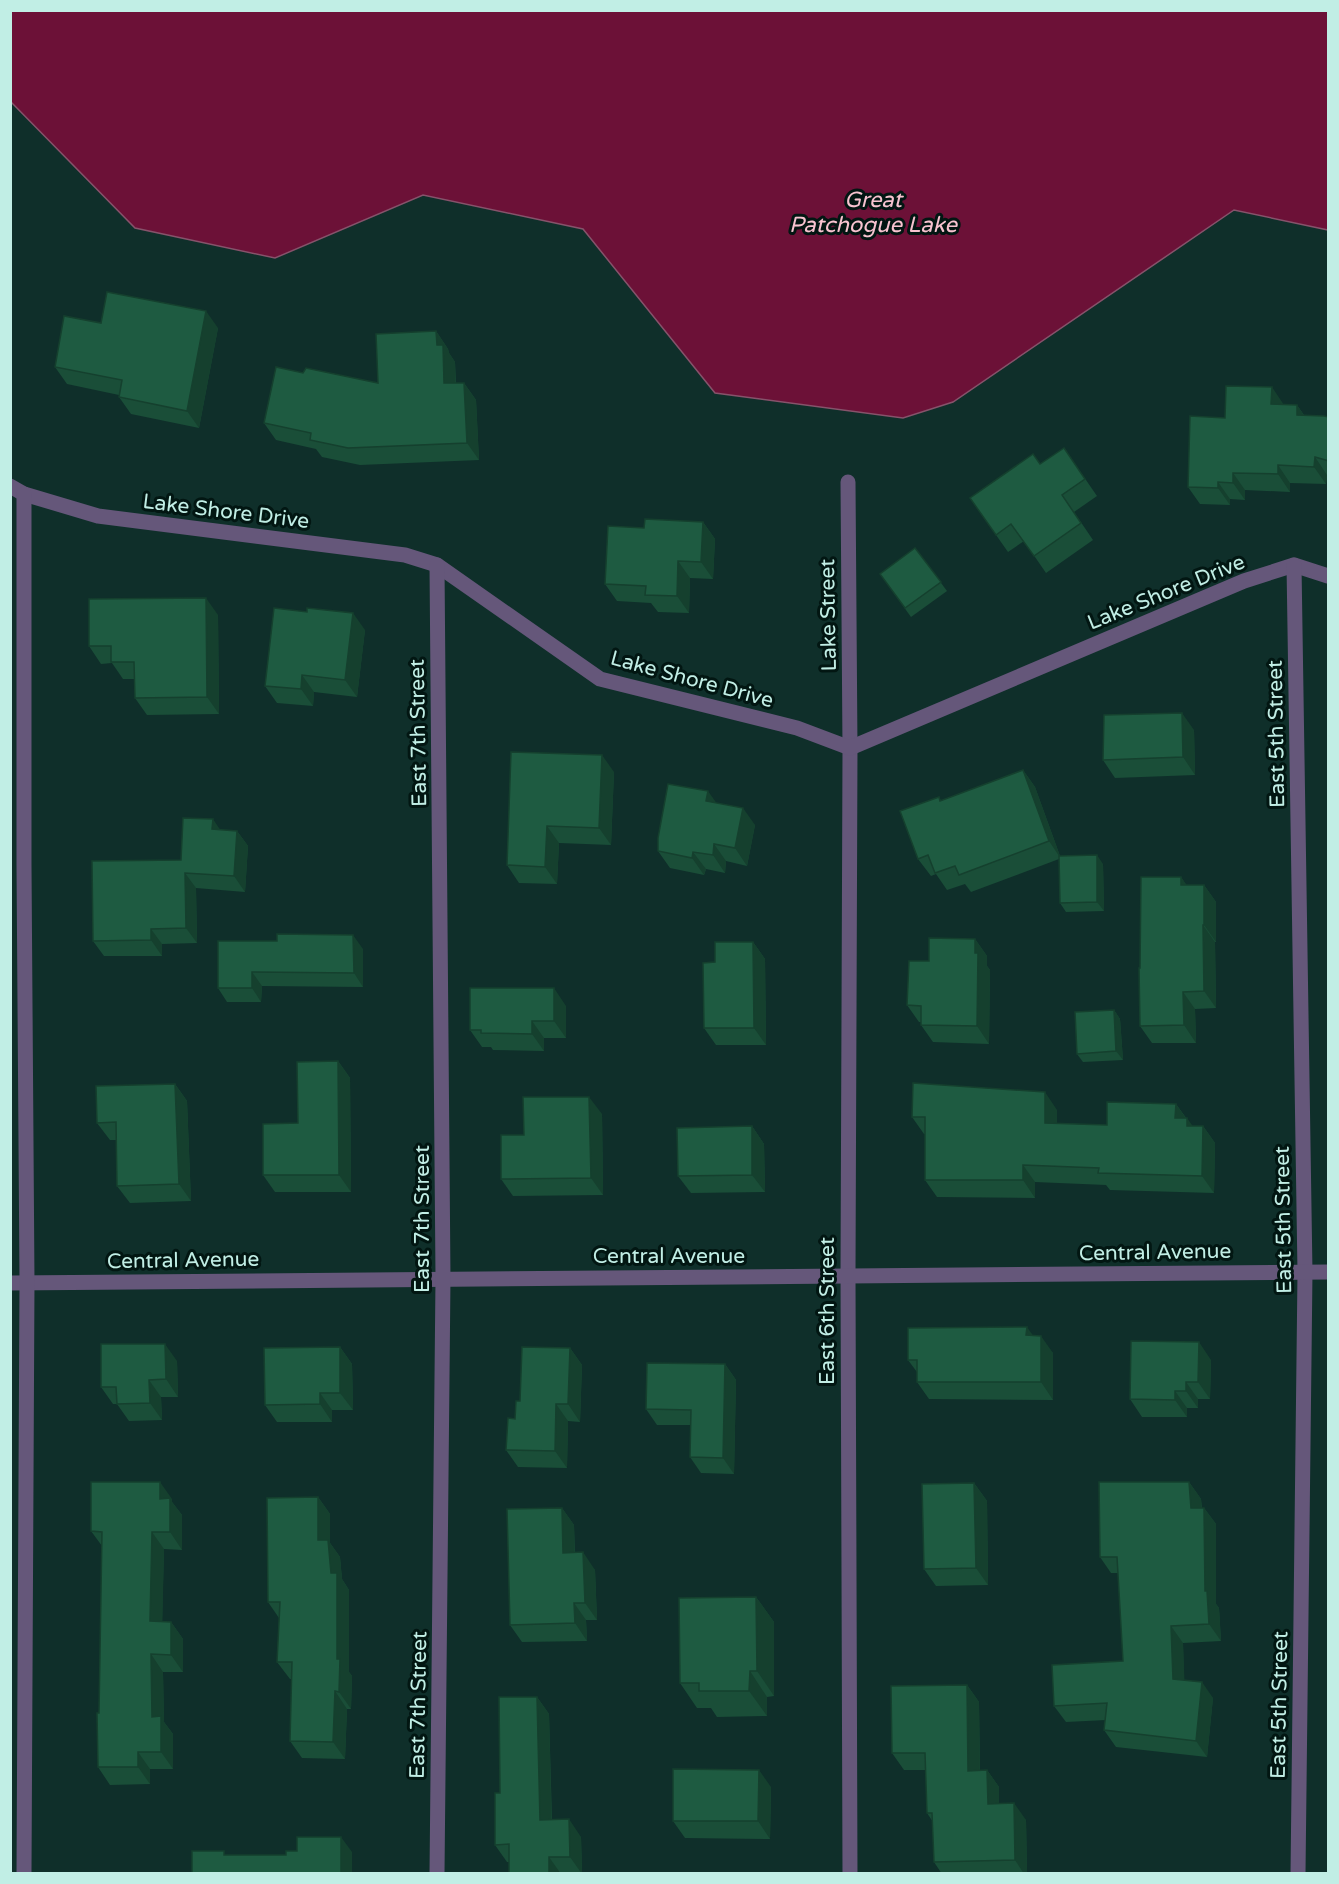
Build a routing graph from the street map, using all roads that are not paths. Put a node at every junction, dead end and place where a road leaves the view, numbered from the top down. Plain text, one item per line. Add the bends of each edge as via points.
1 (848, 482) dead end
2 (17, 490) edge
3 (437, 565) junction
4 (1294, 565) junction
5 (1329, 576) edge
6 (850, 748) junction
7 (17, 864) edge
8 (1305, 1272) junction
9 (1329, 1272) edge
10 (848, 1276) junction
11 (443, 1278) junction
12 (10, 1282) edge
13 (27, 1282) junction
14 (24, 1874) edge
15 (437, 1874) edge
16 (850, 1874) edge
17 (1298, 1874) edge

1 - 6 street, Lake Street
2 - 3 street, Lake Shore Drive via 98,516 405,555
2 - 7 street
3 - 6 street, Lake Shore Drive via 600,679 797,728
3 - 11 street, East 7th Street
4 - 5 street
4 - 6 street, Lake Shore Drive via 1244,581
4 - 8 street, East 5th Street
6 - 10 street, East 6th Street
7 - 13 street
8 - 9 street, Central Avenue
8 - 10 street, Central Avenue
8 - 17 street, East 5th Street
10 - 11 street, Central Avenue
10 - 16 street, East 6th Street
11 - 13 street, Central Avenue
11 - 15 street, East 7th Street
12 - 13 street, Central Avenue
13 - 14 street

